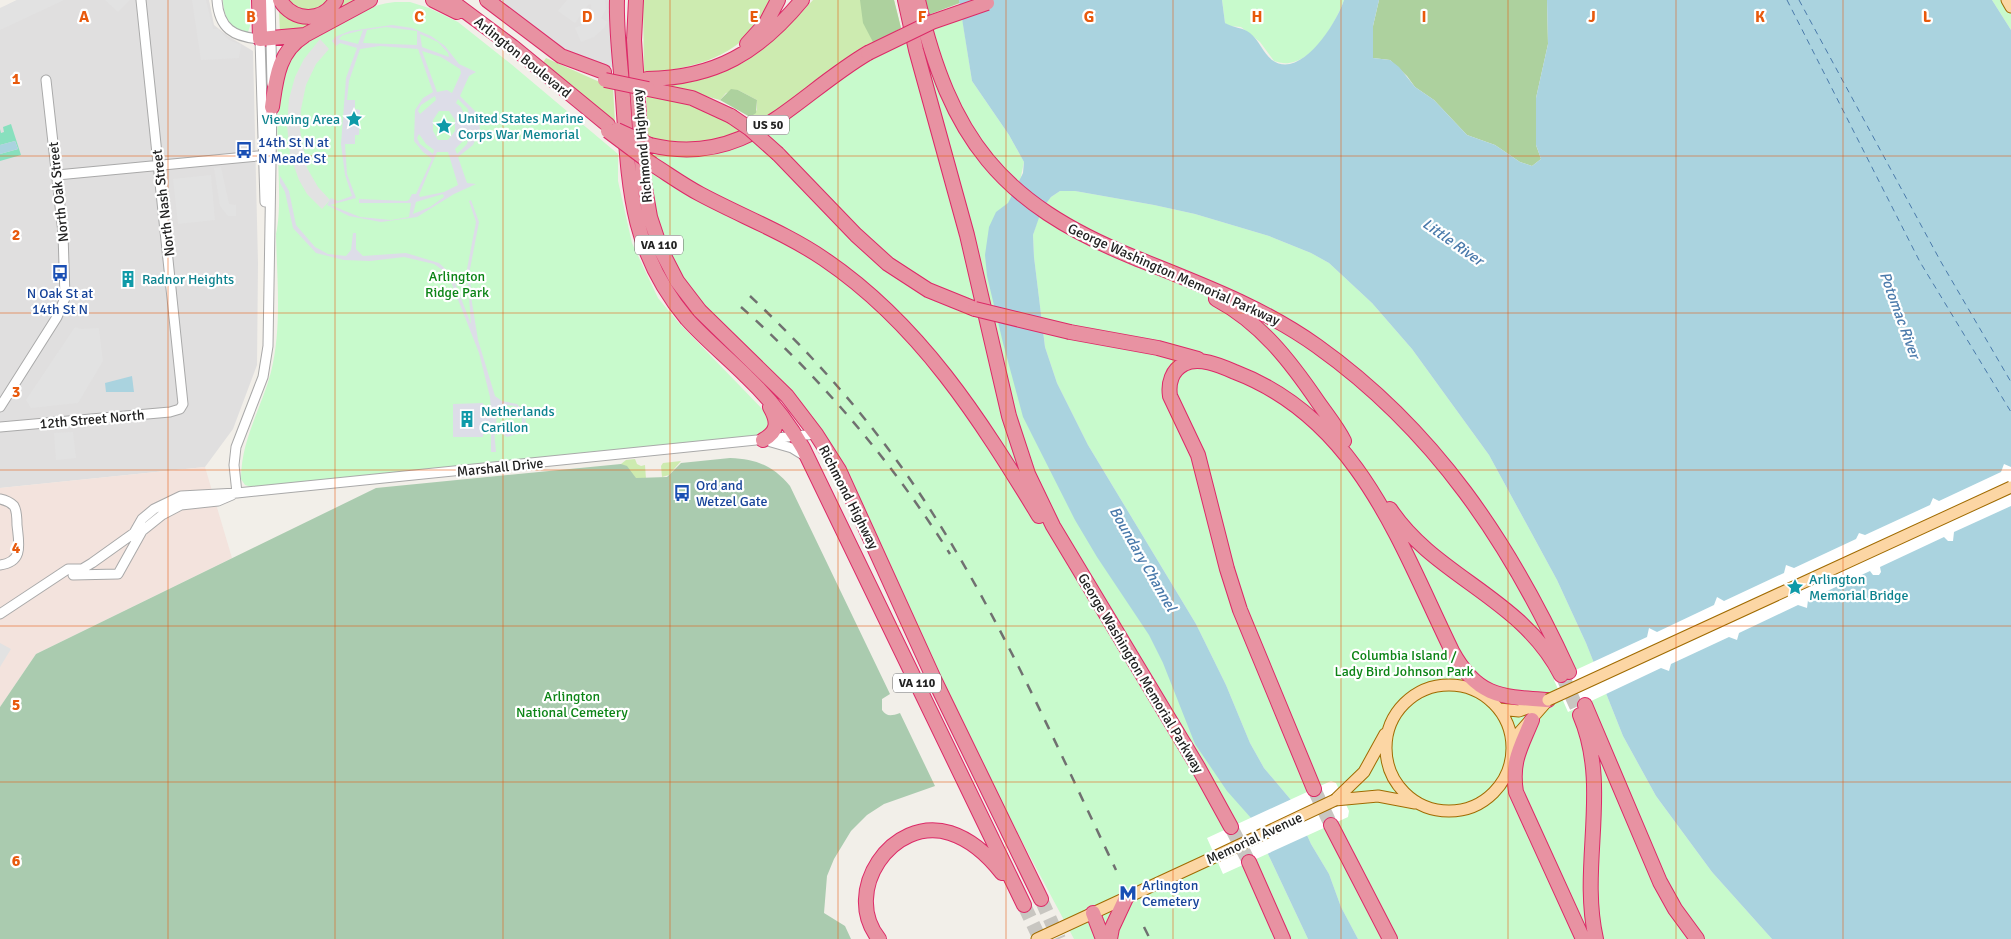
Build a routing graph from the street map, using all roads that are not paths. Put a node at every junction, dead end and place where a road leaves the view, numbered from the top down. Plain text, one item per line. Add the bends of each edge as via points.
1 (141, 0) edge
2 (217, 0) edge
3 (259, 0) edge
4 (270, 0) edge
5 (280, 0) edge
6 (336, 0) edge
7 (370, 0) edge
8 (433, 0) edge
9 (450, 0) edge
10 (486, 0) edge
11 (636, 0) edge
12 (778, 0) edge
13 (802, 0) edge
14 (905, 0) edge
15 (918, 0) edge
16 (997, 0) edge
17 (2007, 0) edge
18 (617, 2) edge
19 (2011, 7) edge
20 (485, 25) junction
21 (305, 35) junction
22 (266, 39) junction
23 (699, 73) junction
24 (46, 80) dead end
25 (647, 84) junction
26 (272, 107) junction
27 (608, 128) junction
28 (267, 155) junction
29 (158, 164) junction
30 (57, 175) junction
31 (1133, 257) junction
32 (1208, 363) junction
33 (761, 391) junction
34 (0, 406) edge
35 (182, 406) joint
36 (0, 428) edge
37 (816, 434) junction
38 (796, 436) junction
39 (764, 440) junction
40 (810, 461) junction
41 (1353, 462) junction
42 (1366, 481) junction
43 (2011, 487) edge
44 (237, 493) junction
45 (0, 499) edge
46 (0, 565) edge
47 (1078, 568) junction
48 (60, 575) junction
49 (0, 614) edge
50 (1452, 651) junction
51 (1476, 692) junction
52 (1548, 700) junction
53 (1498, 709) junction
54 (1532, 720) junction
55 (1388, 728) junction
56 (1510, 757) junction
57 (1505, 779) junction
58 (1314, 789) tunnel mouth
59 (1340, 798) junction
60 (1419, 804) junction
61 (1527, 820) junction
62 (1331, 825) tunnel mouth
63 (1231, 827) tunnel mouth
64 (1249, 862) tunnel mouth
65 (1126, 898) junction
66 (1041, 899) tunnel mouth
67 (1093, 913) junction
68 (1282, 937) edge
69 (878, 939) edge
70 (1037, 939) edge
71 (1103, 939) edge
72 (1110, 939) edge
73 (1390, 939) edge
74 (1583, 939) edge
75 (1596, 939) edge
76 (1697, 939) edge

1 - 29 street, North Nash Street
2 - 22 street via 220,17 231,31 244,38
3 - 22 highway
4 - 22 street
5 - 6 highway via 294,14 311,17 327,11
7 - 21 highway
8 - 20 highway
9 - 20 highway, Arlington Boulevard / US 50
10 - 25 highway, Arlington Boulevard via 561,56 604,76
11 - 37 highway, Richmond Highway / VA 110 via 634,40 643,177 650,217 661,250 677,281 700,311 776,384
12 - 23 highway via 766,23 750,42
13 - 23 highway, Arlington Boulevard via 758,46 726,64
14 - 47 highway, George Washington Memorial Parkway via 967,235 1014,436 1036,492
15 - 31 highway, George Washington Memorial Parkway via 934,63 952,107 974,143 1011,186 1045,212 1089,238
16 - 27 highway, Arlington Boulevard / US 50, bridge via 932,22 868,54 839,71 764,128 740,140 696,150 673,149 650,145
17 - 19 main road
18 - 33 highway, Richmond Highway / VA 110 via 629,185 640,236 676,306
20 - 27 highway, Arlington Boulevard / US 50
21 - 22 highway
21 - 26 highway via 280,63
22 - 26 street
22 - 28 street
23 - 25 highway, Arlington Boulevard
24 - 30 street, North Oak Street
25 - 32 highway, bridge via 692,98 731,116 750,129 869,248 928,290 975,309 1070,332 1158,348
26 - 28 street
27 - 47 highway, bridge via 652,164 700,194 818,255 893,315 961,394 1052,538
28 - 29 street
28 - 44 street via 268,346 263,377 236,447
29 - 30 street
29 - 35 street, North Nash Street via 180,356
30 - 34 street, North Oak Street via 66,283 64,300 57,317
31 - 41 highway via 1227,305 1264,332 1343,438
31 - 42 highway, George Washington Memorial Parkway via 1228,295 1276,319 1332,357 1385,402 1436,454 1487,521 1537,604 1566,674 1517,617 1424,547
32 - 41 highway via 1252,379 1285,397 1315,420
32 - 58 highway via 1194,360 1180,366 1170,381 1170,396 1198,455 1240,610
33 - 38 highway, Richmond Highway / VA 110
33 - 39 highway via 776,422 772,434
35 - 36 street, 12th Street North via 170,412
37 - 38 street, Marshall Drive
37 - 66 highway, Richmond Highway / VA 110 via 855,501 934,679
38 - 39 street, Marshall Drive
38 - 40 highway, Richmond Highway / VA 110
39 - 40 street, Marshall Drive via 792,448
39 - 44 street, Marshall Drive
40 - 69 highway, Richmond Highway / VA 110 via 1024,905 1001,872 978,848 950,833 925,832 907,836 894,844 876,863 867,889 866,909
41 - 42 highway
42 - 50 highway
43 - 52 main road, bridge
44 - 48 street, Marshall Drive via 192,495 172,500 154,509 142,519 134,533 92,563 82,569 68,569
44 - 48 street, Marshall Drive via 218,501 181,505 162,515 142,531 118,574
45 - 46 street via 12,504 16,510 19,543 15,559 10,564
47 - 63 highway, George Washington Memorial Parkway
48 - 49 street, Marshall Drive
50 - 51 highway via 1457,670
50 - 52 highway via 1470,679 1485,690 1506,698
51 - 53 main road
51 - 55 main road via 1449,686 1421,690 1401,705
52 - 53 main road via 1519,711
52 - 54 main road
53 - 56 main road via 1509,732
54 - 56 main road via 1517,737
54 - 61 highway via 1519,745 1515,767 1516,792
55 - 59 main road, Memorial Avenue via 1369,766
55 - 60 main road via 1387,750 1392,771 1404,791
56 - 57 main road
57 - 60 main road via 1492,795 1470,808 1444,812
57 - 61 highway via 1515,804
59 - 60 main road, Memorial Avenue via 1384,796
59 - 65 main road, Memorial Avenue, bridge
61 - 74 highway
62 - 73 highway
64 - 68 highway
65 - 67 main road, Memorial Avenue
65 - 72 highway
67 - 70 main road, Memorial Avenue
67 - 71 highway
75 - 76 highway via 1591,895 1594,770 1581,706 1660,882

